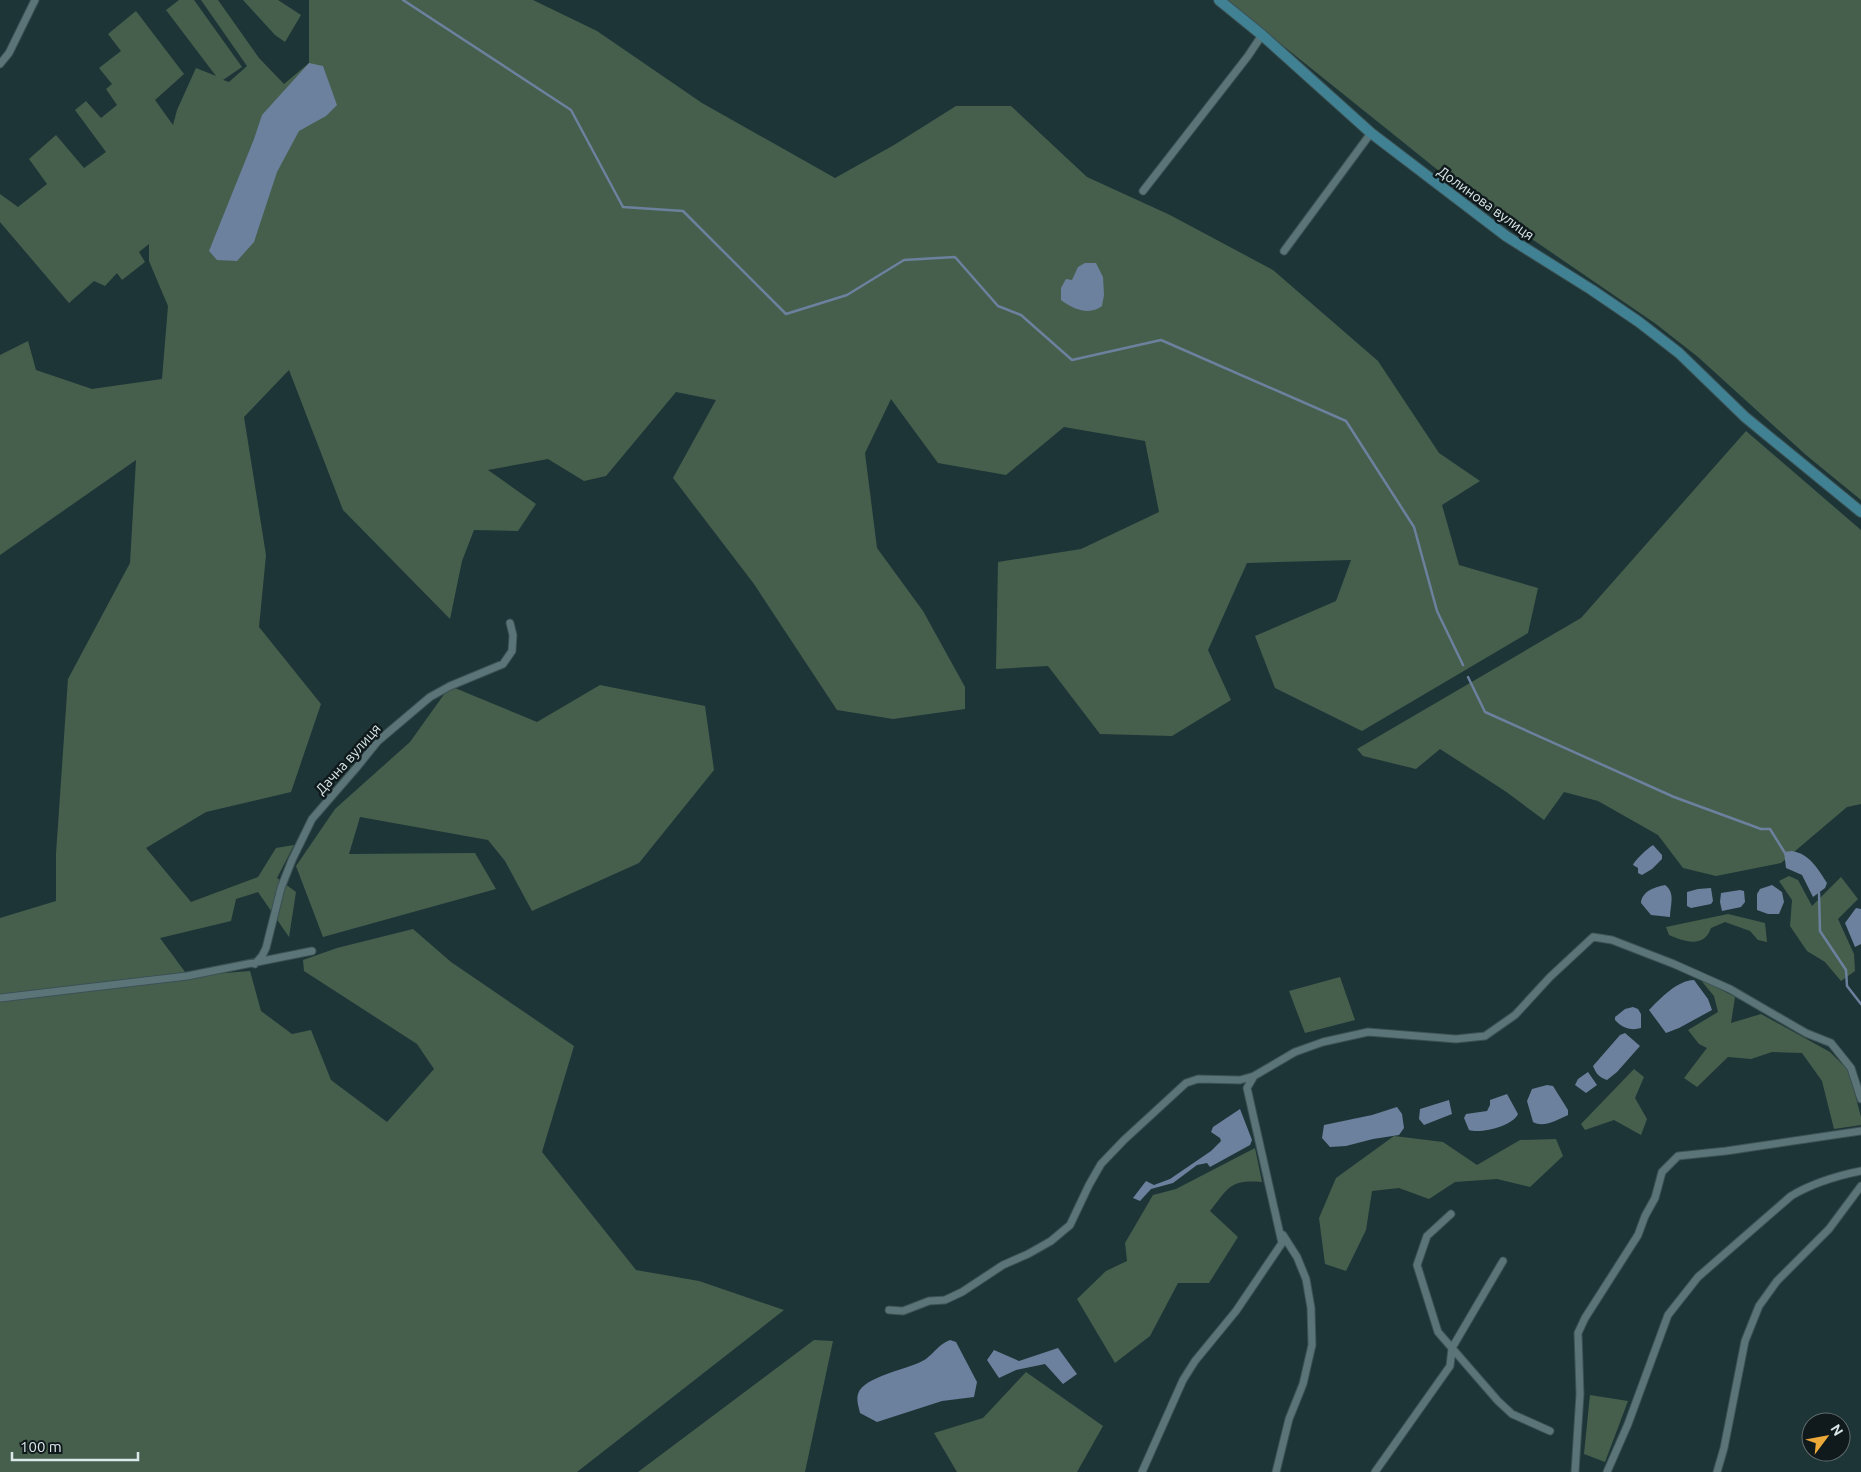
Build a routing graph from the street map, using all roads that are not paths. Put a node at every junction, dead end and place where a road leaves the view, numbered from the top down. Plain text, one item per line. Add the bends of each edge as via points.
1 (35, 0) edge
2 (1219, 0) edge
3 (1262, 35) junction
4 (0, 64) edge
5 (1372, 134) junction
6 (1143, 191) dead end
7 (1284, 251) dead end
8 (1861, 512) edge
9 (510, 623) dead end
10 (312, 951) dead end
11 (255, 964) junction
12 (0, 998) edge
13 (1254, 1076) junction
14 (1861, 1099) edge
15 (1861, 1131) edge
16 (1861, 1171) edge
17 (1861, 1186) edge
18 (1451, 1214) dead end
19 (1280, 1231) junction
20 (1503, 1261) dead end
21 (889, 1310) dead end
22 (1452, 1348) junction
23 (1550, 1432) dead end
24 (1142, 1472) edge
25 (1276, 1472) edge
26 (1375, 1472) edge
27 (1575, 1472) edge
28 (1607, 1472) edge
29 (1717, 1472) edge

1 - 4 street via 9,53
2 - 3 street, Долинова вулиця
3 - 5 street, Долинова вулиця
3 - 6 street
5 - 7 street
5 - 8 street, Долинова вулиця via 1506,236 1639,322 1679,353 1745,417
9 - 11 street, Дачна вулиця via 512,651 503,664 430,698 378,741 312,819 281,888 266,948
10 - 11 street
11 - 12 street via 188,976
13 - 14 street via 1295,1052 1368,1032 1456,1039 1485,1036 1515,1015 1593,937 1612,940 1674,964 1730,989 1806,1033 1831,1043 1851,1068
13 - 19 street via 1246,1088
13 - 21 street via 1240,1080 1198,1078 1186,1083 1101,1164 1070,1225 1051,1241 944,1300 929,1301 903,1311
15 - 27 street via 1678,1156 1662,1172 1638,1234 1578,1334 1580,1394
16 - 28 street via 1823,1180 1791,1196 1698,1276 1668,1315
17 - 29 street via 1829,1228 1777,1281 1759,1306 1745,1341
18 - 22 street via 1427,1236 1417,1265 1438,1332
19 - 24 street via 1282,1243 1236,1311 1183,1380
19 - 25 street via 1298,1257 1306,1279 1312,1345
20 - 22 street
22 - 23 street via 1512,1414
22 - 26 street via 1450,1366

